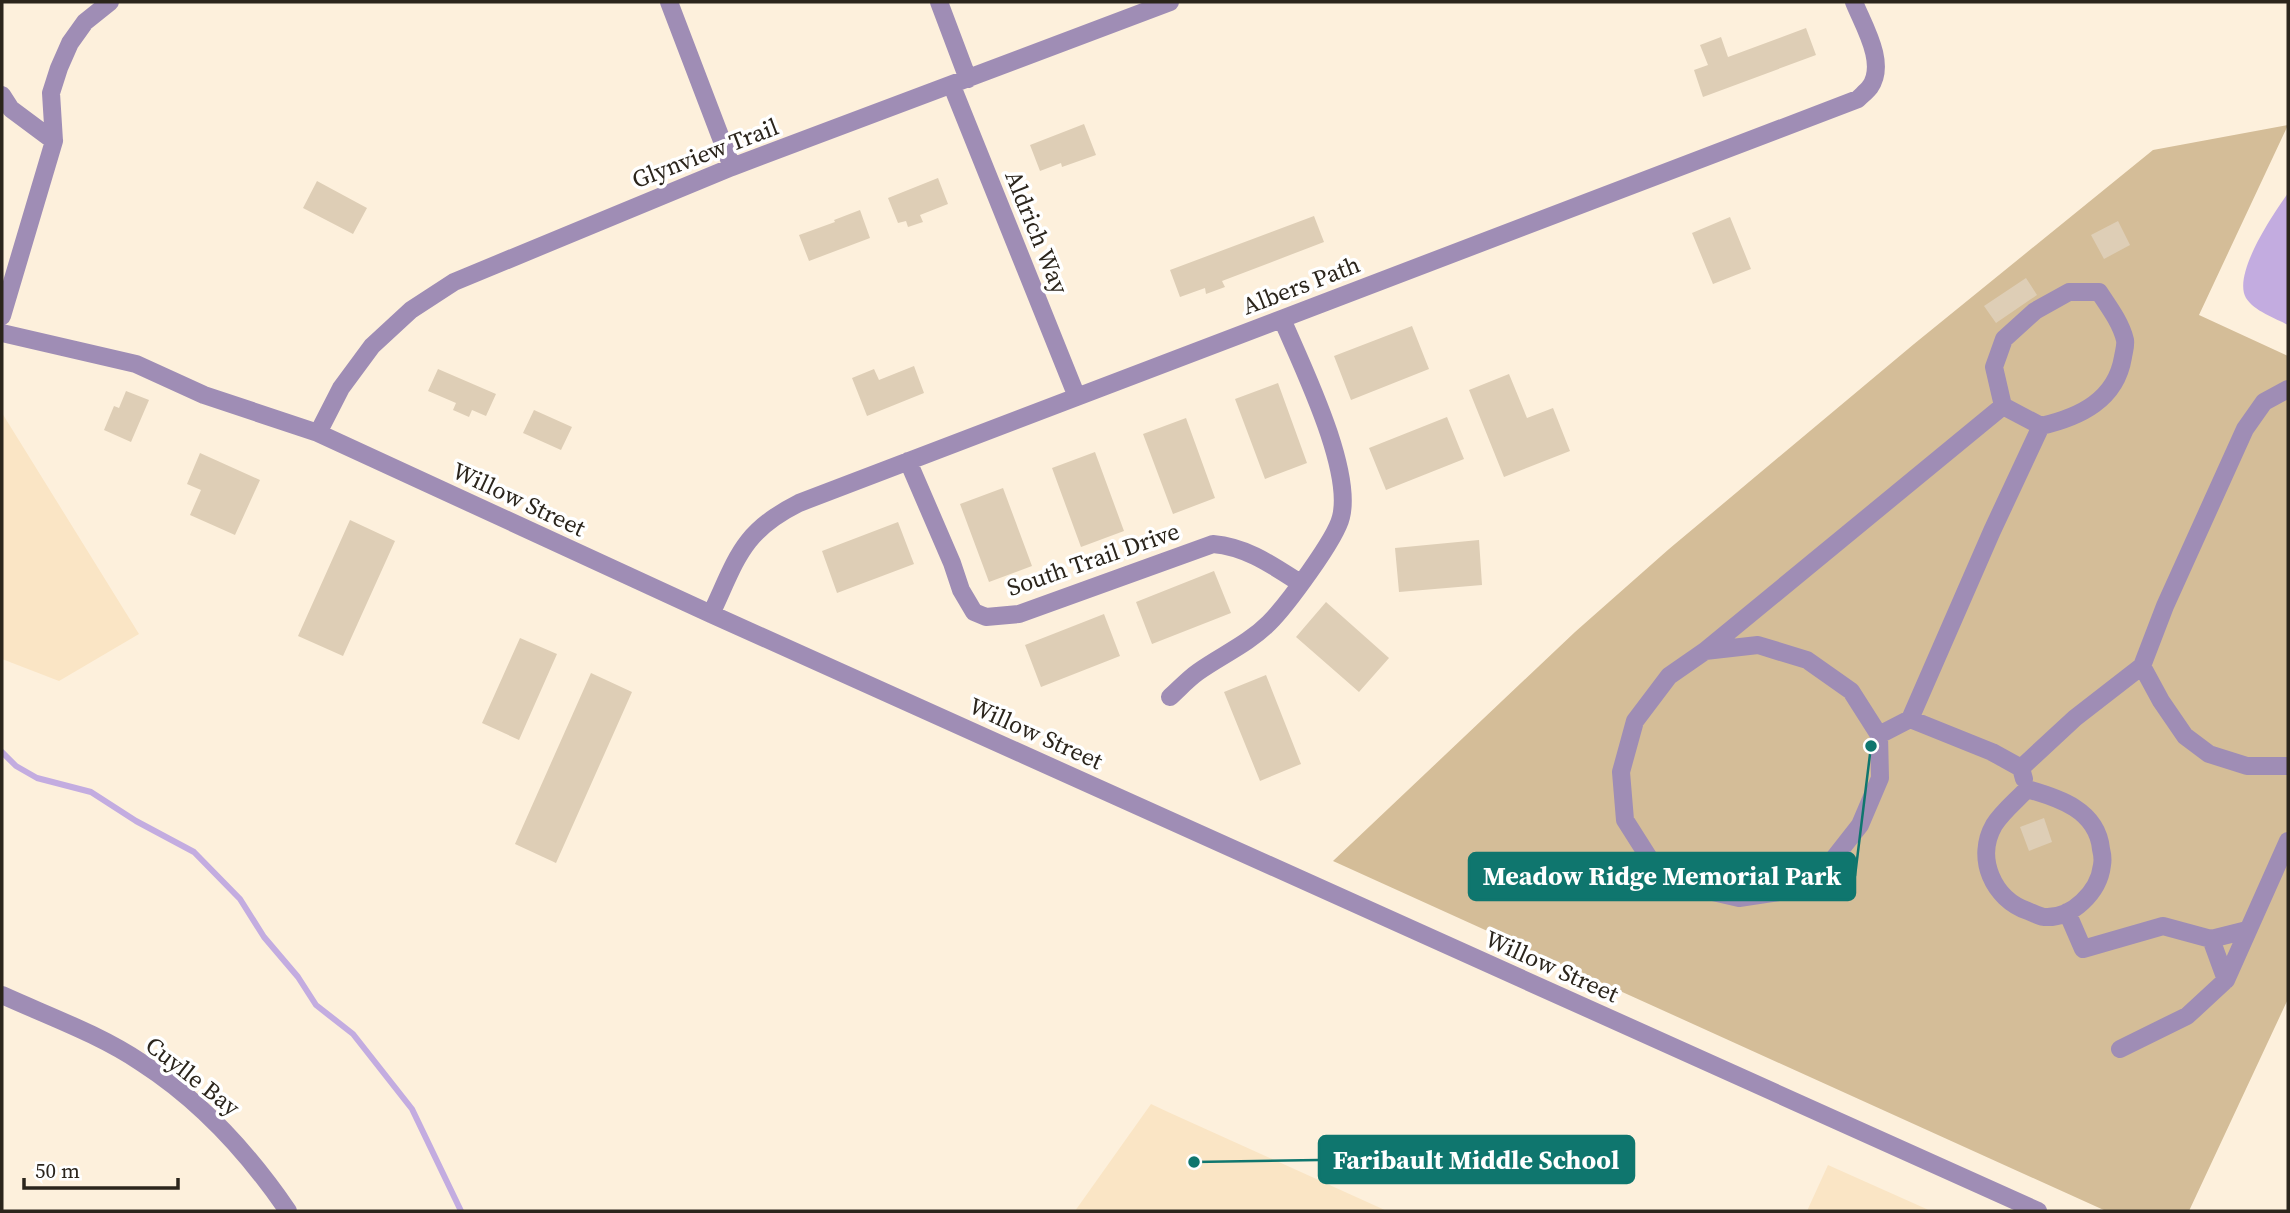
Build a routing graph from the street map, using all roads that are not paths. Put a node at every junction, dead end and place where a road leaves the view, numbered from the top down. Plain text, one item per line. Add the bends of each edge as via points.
1 (110, 2) edge
2 (669, 2) edge
3 (939, 2) edge
4 (1170, 2) edge
5 (1854, 2) edge
6 (960, 82) junction
7 (2, 95) edge
8 (54, 141) junction
9 (733, 167) junction
10 (2, 316) edge
11 (1282, 319) junction
12 (2, 333) edge
13 (2288, 389) edge
14 (1077, 397) junction
15 (2003, 406) junction
16 (2041, 426) junction
17 (318, 433) junction
18 (908, 461) junction
19 (1300, 583) junction
20 (711, 614) junction
21 (1704, 651) junction
22 (2142, 666) junction
23 (1170, 697) dead end
24 (1910, 719) junction
25 (1879, 735) junction
26 (2288, 766) edge
27 (2021, 768) junction
28 (2027, 789) junction
29 (2288, 841) edge
30 (2067, 912) junction
31 (2247, 930) junction
32 (2211, 939) junction
33 (2226, 980) junction
34 (2, 995) edge
35 (2120, 1049) dead end
36 (288, 1211) edge
37 (2038, 1211) edge

1 - 8 street via 85,22 69,43 51,93
2 - 9 street
3 - 6 street, Aldrich Way
4 - 6 street, Glynview Trail
5 - 11 street, Albers Path via 1876,70 1871,86 1858,99
6 - 9 street, Glynview Trail
6 - 14 street, Aldrich Way
7 - 8 street via 11,109
8 - 10 street
9 - 17 street, Glynview Trail via 454,282 411,310 372,346 341,388
11 - 14 street, Albers Path
11 - 19 street via 1324,418 1343,484 1335,534
12 - 17 street, Willow Street via 136,365 204,395
13 - 22 street via 2264,402 2245,429
14 - 18 street, Albers Path
15 - 16 street
15 - 16 street via 1994,367 2004,339 2035,311 2069,292 2099,292 2125,342 2121,370 2104,398 2066,420
15 - 21 street
16 - 24 street
17 - 20 street, Willow Street
18 - 19 street, South Trail Drive via 961,590 974,612 986,617 1019,614 1213,544 1245,550
18 - 20 street, Albers Path via 799,503 758,528 742,548
19 - 23 street via 1270,622
20 - 37 street, Willow Street
21 - 25 street via 1758,645 1807,660 1850,691
21 - 25 street via 1669,676 1635,721 1621,772 1625,820 1651,861 1691,887 1739,898 1793,890 1831,862 1860,825 1880,778
22 - 26 street via 2185,736 2209,754 2247,766
22 - 27 street
24 - 25 street
24 - 27 street
27 - 28 street
28 - 30 street via 2077,808 2093,825 2101,844 2102,865 2096,884 2084,901
28 - 30 street via 1994,825 1986,849 1989,873 2000,894 2019,908 2044,917
29 - 31 street
30 - 32 street via 2083,949 2163,926
31 - 32 street
31 - 33 street
32 - 33 street
33 - 35 street via 2187,1016
34 - 36 street, Cuylle Bay via 141,1062 169,1083 229,1136

